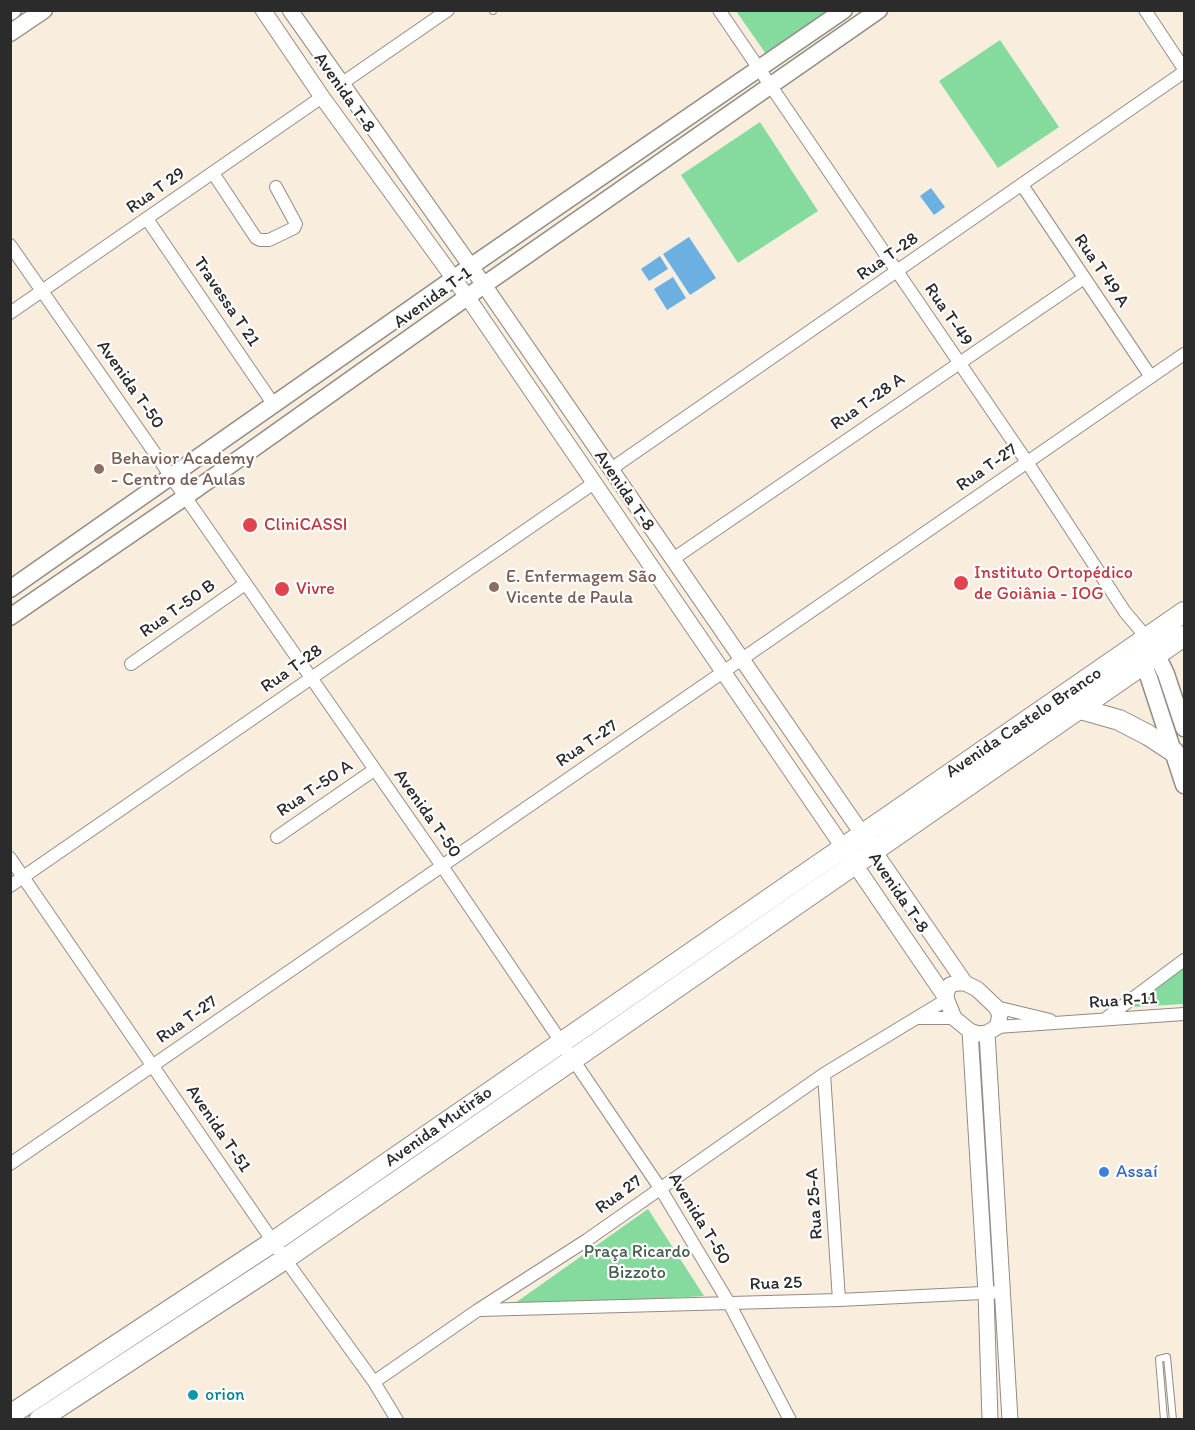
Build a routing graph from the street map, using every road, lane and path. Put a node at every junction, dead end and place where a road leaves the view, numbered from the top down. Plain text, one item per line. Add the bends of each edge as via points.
1 (44, 10) edge
2 (263, 10) edge
3 (290, 10) edge
4 (448, 10) edge
5 (719, 10) edge
6 (844, 10) edge
7 (1145, 10) edge
8 (868, 14) edge
9 (10, 33) edge
10 (759, 69) junction
11 (1185, 71) edge
12 (342, 84) junction
13 (771, 86) junction
14 (322, 97) junction
15 (213, 173) junction
16 (1022, 185) junction
17 (276, 187) dead end
18 (147, 219) junction
19 (10, 245) edge
20 (470, 267) junction
21 (897, 272) junction
22 (1084, 278) junction
23 (454, 279) junction
24 (484, 285) junction
25 (42, 291) junction
26 (468, 298) junction
27 (10, 313) edge
28 (1185, 354) edge
29 (958, 362) junction
30 (1151, 377) junction
31 (274, 405) junction
32 (1027, 462) junction
33 (611, 469) junction
34 (171, 477) junction
35 (594, 483) junction
36 (185, 497) junction
37 (673, 559) junction
38 (245, 584) junction
39 (10, 589) edge
40 (1185, 612) edge
41 (10, 617) edge
42 (1185, 636) edge
43 (1146, 651) junction
44 (743, 660) junction
45 (131, 664) dead end
46 (724, 673) junction
47 (310, 679) junction
48 (1080, 709) junction
49 (1185, 728) edge
50 (1174, 752) junction
51 (374, 770) junction
52 (1185, 785) edge
53 (863, 833) junction
54 (277, 837) dead end
55 (843, 847) junction
56 (875, 851) junction
57 (10, 858) edge
58 (855, 864) junction
59 (442, 866) junction
60 (23, 877) junction
61 (10, 886) edge
62 (1185, 960) edge
63 (965, 983) junction
64 (946, 999) junction
65 (996, 1007) junction
66 (1185, 1014) edge
67 (916, 1018) junction
68 (954, 1018) junction
69 (1104, 1020) junction
70 (1063, 1023) junction
71 (992, 1030) junction
72 (970, 1031) junction
73 (561, 1042) junction
74 (573, 1060) junction
75 (153, 1066) junction
76 (824, 1074) junction
77 (807, 1086) junction
78 (826, 1106) junction
79 (10, 1164) edge
80 (660, 1188) junction
81 (273, 1242) junction
82 (285, 1260) junction
83 (1004, 1292) junction
84 (986, 1293) junction
85 (839, 1300) junction
86 (729, 1304) junction
87 (478, 1310) junction
88 (374, 1382) junction
89 (57, 1413) edge
90 (10, 1415) edge
91 (39, 1419) edge
92 (397, 1419) edge
93 (790, 1419) edge
94 (990, 1419) edge
95 (1010, 1419) edge
96 (1164, 1419) edge
97 (1173, 1419) edge

1 - 9 main road
2 - 14 street, Avenida T-8
3 - 12 street, Avenida T-8
4 - 12 street
5 - 10 street, Rua T-49
6 - 10 main road, Avenida T-1
7 - 11 street
8 - 13 main road, Avenida T-1
10 - 13 street, Rua T-49
10 - 20 main road, Avenida T-1
11 - 16 street, Rua T-28
12 - 20 street, Avenida T-8
13 - 21 street, Rua T-49
13 - 24 main road, Avenida T-1
14 - 15 street, Rua T 29
14 - 23 street, Avenida T-8
15 - 17 street via 260,240 269,240 296,224
15 - 18 street, Rua T 29
16 - 21 street, Rua T-28
16 - 22 street, Rua T 49 A
18 - 25 street, Rua T 29
18 - 31 street, Travessa T 21
19 - 25 street, Avenida T-50
20 - 23 main road, Avenida T-1
20 - 24 street, Avenida T-8
21 - 29 street, Rua T-49
21 - 33 street, Rua T-28
22 - 29 street, Rua T-28 A
22 - 30 street, Rua T 49 A
23 - 26 street, Avenida T-8
23 - 31 main road, Avenida T-1
24 - 26 main road, Avenida T-1
24 - 33 street, Avenida T-8
25 - 27 street, Rua T 29
25 - 34 street, Avenida T-50
26 - 35 street, Avenida T-8
26 - 36 main road, Avenida T-1
28 - 30 street, Rua T-27
29 - 32 street, Rua T-49
29 - 37 street, Rua T-28 A
30 - 32 street, Rua T-27
31 - 34 main road, Avenida T-1
32 - 43 street, Rua T-49 via 1125,612
32 - 44 street, Rua T-27
33 - 37 street, Avenida T-8
34 - 36 street, Avenida T-50
34 - 39 main road, Avenida T-1
35 - 46 street, Avenida T-8
35 - 47 street, Rua T-28
36 - 38 street, Avenida T-50
36 - 41 main road, Avenida T-1
37 - 44 street, Avenida T-8
38 - 45 street, Rua T-50 B
38 - 47 street, Avenida T-50
40 - 43 main road, Avenida Castelo Branco
42 - 43 main road, Avenida Castelo Branco
43 - 48 main road, Avenida Castelo Branco
43 - 49 main road
43 - 50 main road
43 - 53 main road, Avenida Castelo Branco
44 - 46 street, Rua T-27
44 - 53 street, Avenida T-8
46 - 55 street, Avenida T-8
46 - 59 street, Rua T-27
47 - 51 street, Avenida T-50
47 - 60 street, Rua T-28
48 - 50 main road via 1119,720
48 - 56 main road, Avenida Castelo Branco
50 - 52 main road
51 - 54 street, Rua T-50 A
51 - 59 street, Avenida T-50
53 - 55 main road, Avenida Mutirão
53 - 56 street, Avenida T-8
55 - 58 street, Avenida T-8
55 - 73 main road, Avenida Mutirão
56 - 58 main road, Avenida Mutirão
56 - 63 street, Avenida T-8
57 - 60 street, Avenida T-51
58 - 64 street, Avenida T-8
58 - 74 main road, Avenida Mutirão
59 - 73 street, Avenida T-50
59 - 75 street, Rua T-27
60 - 61 street, Rua T-28
60 - 75 street, Avenida T-51
62 - 69 street
63 - 64 street via 951,985
63 - 65 street
64 - 67 street, Rua 27
64 - 68 street
65 - 70 street, Rua R-11
65 - 71 street via 1000,1015
66 - 69 street, Rua R-11
67 - 68 street
67 - 76 street, Rua 27
68 - 72 street
69 - 70 street, Rua R-11
70 - 71 street, Rua R-11
71 - 72 street via 979,1034
71 - 83 street
72 - 84 street
73 - 74 street, Avenida T-50
73 - 81 main road, Avenida Mutirão
74 - 80 street, Avenida T-50
74 - 82 main road, Avenida Mutirão
75 - 79 street, Rua T-27
75 - 81 street, Avenida T-51
76 - 77 street, Rua 27
76 - 78 street, Rua 25-A
77 - 78 street
77 - 80 street, Rua 27
78 - 85 street, Rua 25-A
80 - 86 street, Avenida T-50
80 - 87 street, Rua 27
81 - 82 street, Avenida T-51
81 - 90 main road, Avenida Mutirão
82 - 88 street, Avenida T-51
82 - 89 main road, Avenida Mutirão
83 - 84 street, Rua 25
83 - 95 street
84 - 85 street, Rua 25
84 - 94 street
85 - 86 street, Rua 25
86 - 87 street, Rua 25
86 - 93 street, Avenida T-50
87 - 88 street, Rua 27
88 - 92 street, Avenida T-51
89 - 91 main road, Avenida Mutirão
96 - 97 lane via 1159,1359 1167,1357

